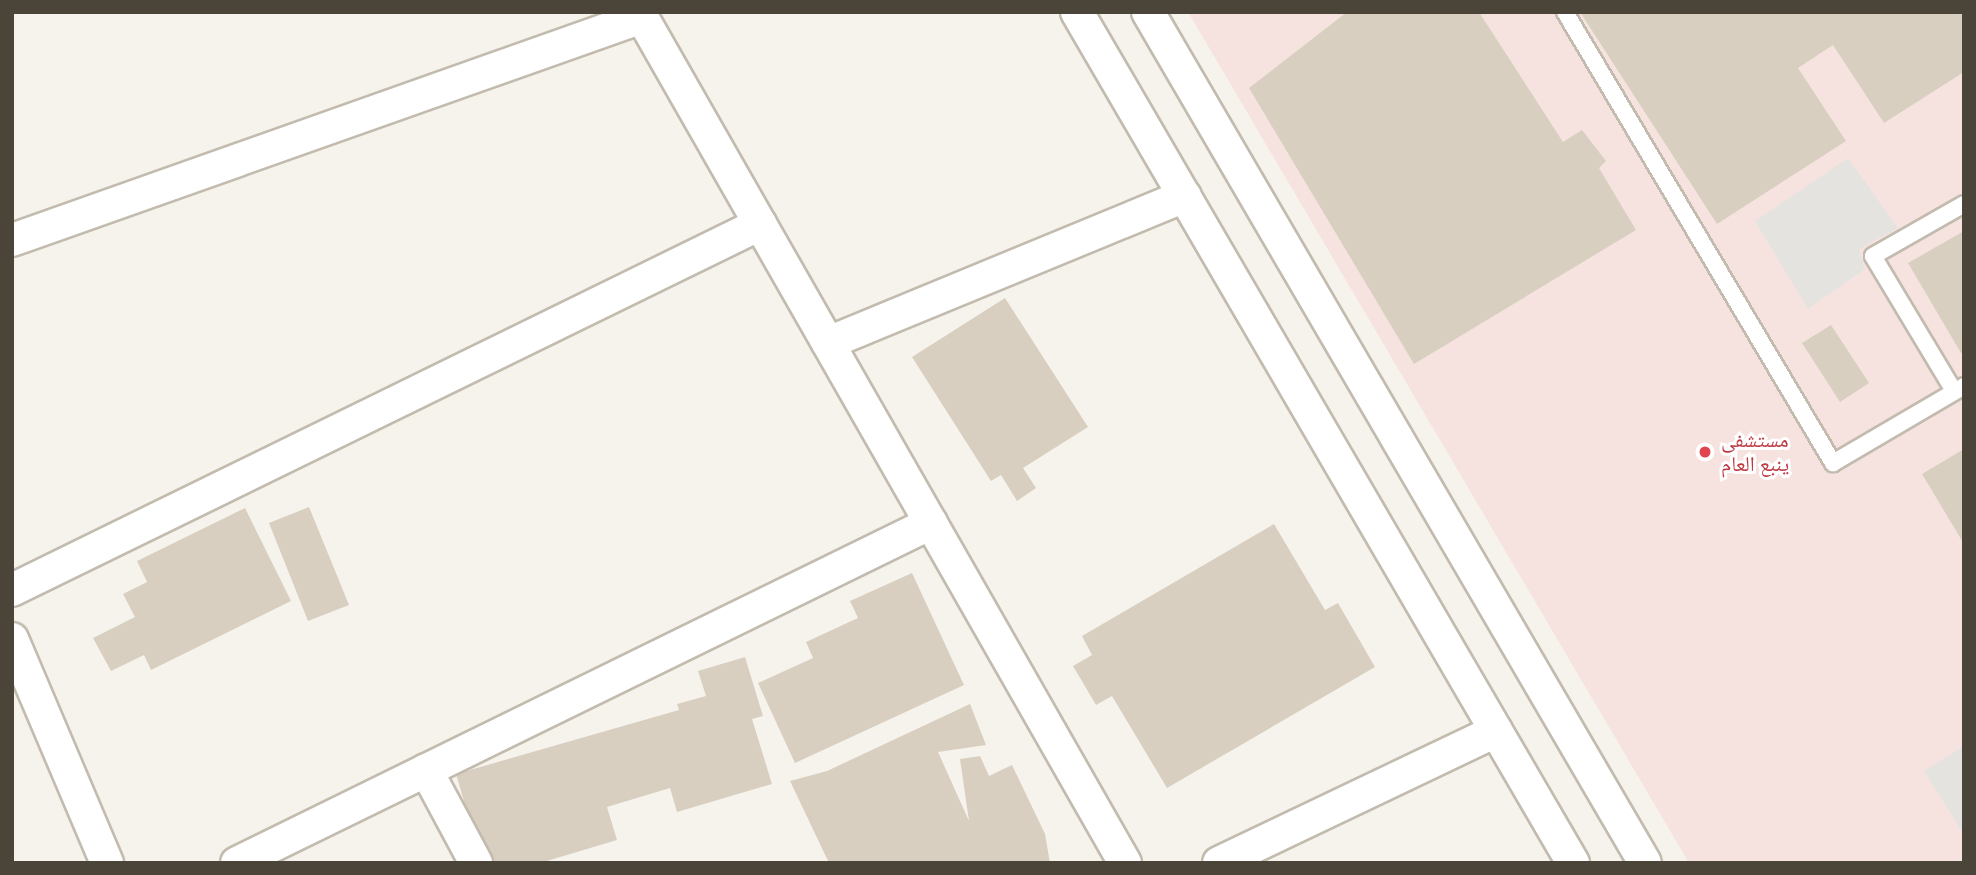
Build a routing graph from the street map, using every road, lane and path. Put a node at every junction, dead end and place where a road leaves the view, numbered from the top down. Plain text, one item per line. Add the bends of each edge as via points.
1 (1077, 12) edge
2 (1148, 12) edge
3 (1565, 12) edge
4 (641, 15) edge
5 (1185, 196) junction
6 (1964, 204) edge
7 (760, 224) junction
8 (12, 240) edge
9 (828, 343) junction
10 (1959, 389) edge
11 (931, 523) junction
12 (12, 590) edge
13 (12, 639) edge
14 (1496, 731) junction
15 (426, 770) junction
16 (107, 863) edge
17 (237, 863) edge
18 (476, 863) edge
19 (1125, 863) edge
20 (1219, 863) edge
21 (1573, 863) edge
22 (1645, 863) edge

1 - 5 street
2 - 22 street
3 - 10 lane via 1833,463
4 - 7 street
4 - 8 street
5 - 9 street
5 - 14 street
6 - 10 lane via 1873,256
7 - 9 street
7 - 12 street
9 - 11 street
11 - 15 street
11 - 19 street
13 - 16 street
14 - 20 street
14 - 21 street
15 - 17 street
15 - 18 street

